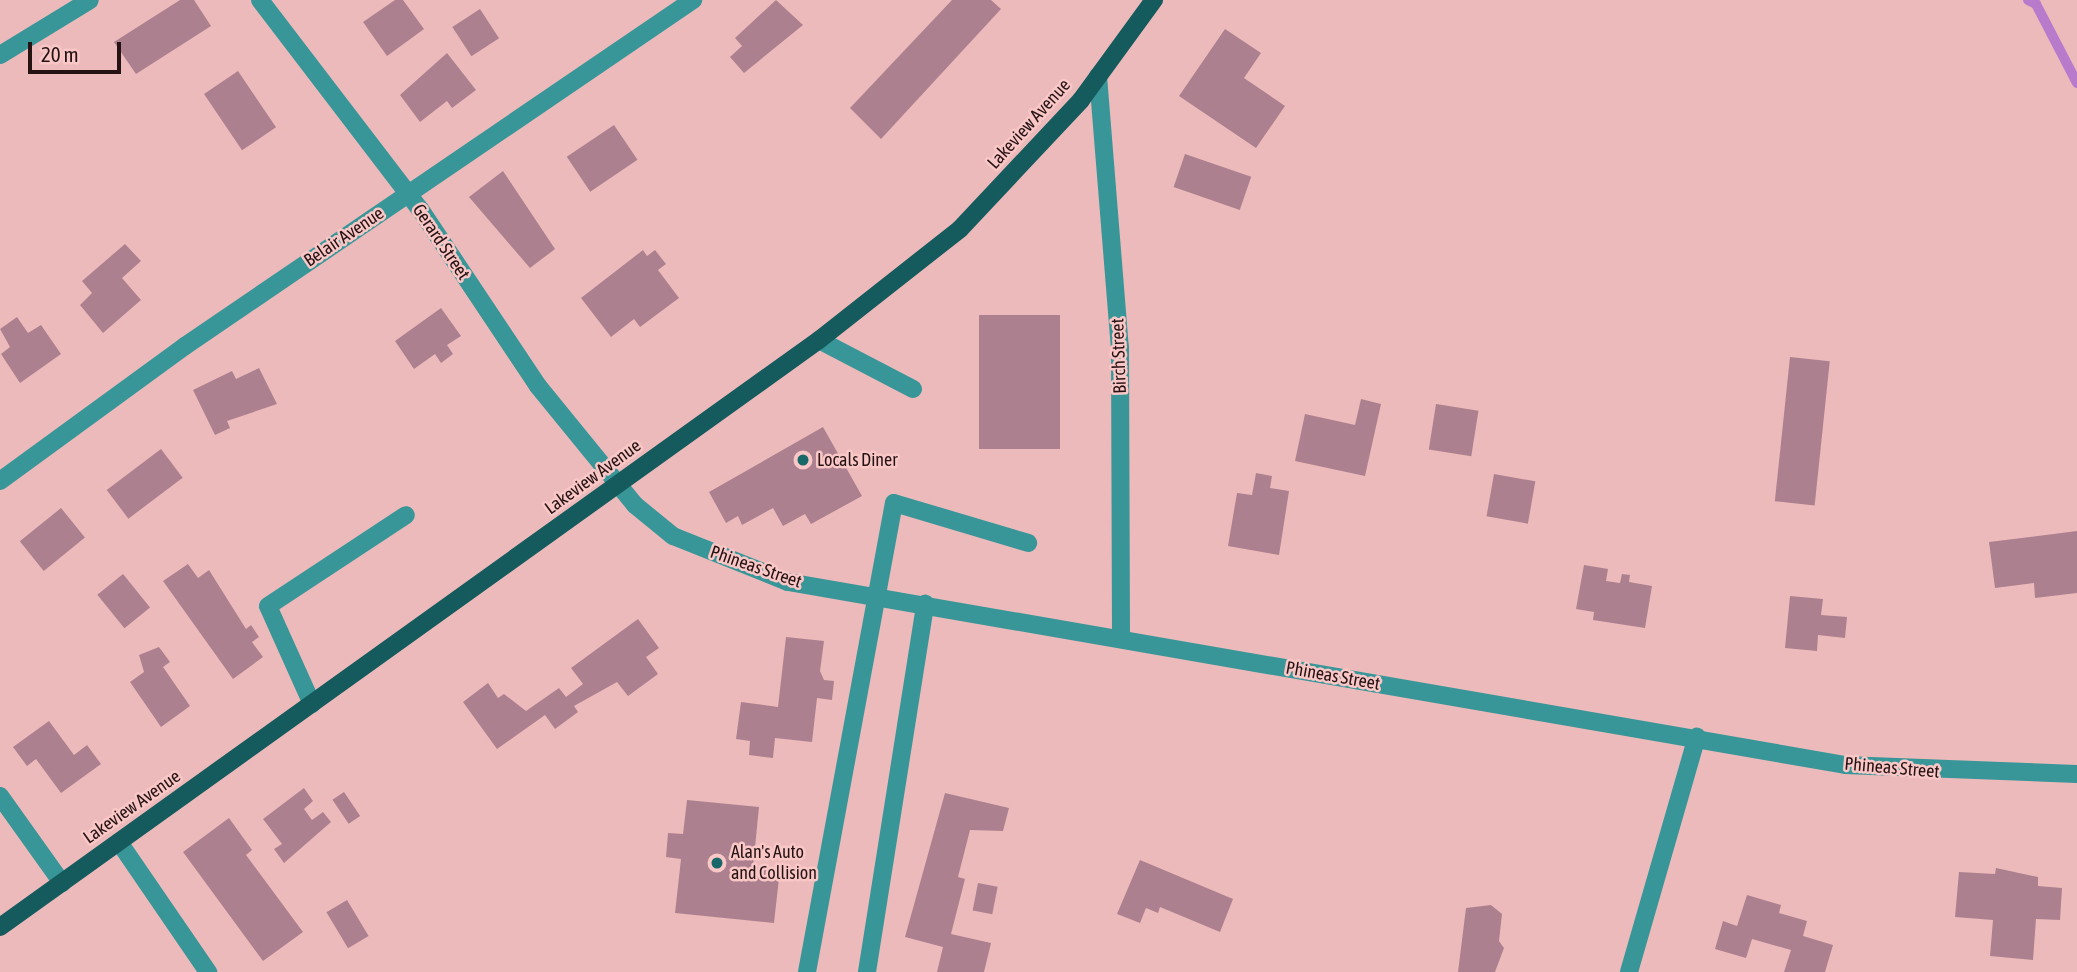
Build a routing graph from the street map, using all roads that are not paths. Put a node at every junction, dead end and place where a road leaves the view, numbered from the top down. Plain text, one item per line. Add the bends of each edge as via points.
1 (90, 0) edge
2 (260, 0) edge
3 (693, 0) edge
4 (1154, 0) edge
5 (0, 55) edge
6 (1098, 76) junction
7 (407, 194) junction
8 (820, 340) junction
9 (913, 389) dead end
10 (0, 481) edge
11 (618, 485) junction
12 (406, 515) dead end
13 (1028, 543) dead end
14 (873, 596) junction
15 (925, 604) junction
16 (1121, 636) junction
17 (312, 705) junction
18 (1697, 737) junction
19 (2077, 774) edge
20 (0, 796) edge
21 (119, 842) junction
22 (62, 883) junction
23 (0, 927) edge
24 (208, 972) edge
25 (807, 972) edge
26 (867, 972) edge
27 (1629, 972) edge

1 - 5 street
2 - 7 street, Gerard Street
3 - 7 street, Belair Avenue
4 - 6 main road, Lakeview Avenue
6 - 8 main road, Lakeview Avenue via 960,229
6 - 16 street, Birch Street via 1120,347
7 - 10 street, Belair Avenue
7 - 11 street, Gerard Street via 538,386
8 - 9 street
8 - 11 main road, Lakeview Avenue
11 - 14 street, Phineas Street via 673,536 788,582
11 - 17 main road, Lakeview Avenue
12 - 17 street via 268,606
13 - 14 street via 894,503
14 - 15 street, Phineas Street
14 - 25 street
15 - 16 street, Phineas Street
15 - 26 street
16 - 18 street, Phineas Street
17 - 21 main road, Lakeview Avenue
18 - 19 street, Phineas Street via 1845,765
18 - 27 street
20 - 22 street
21 - 22 main road, Lakeview Avenue
21 - 24 street
22 - 23 main road, Lakeview Avenue

